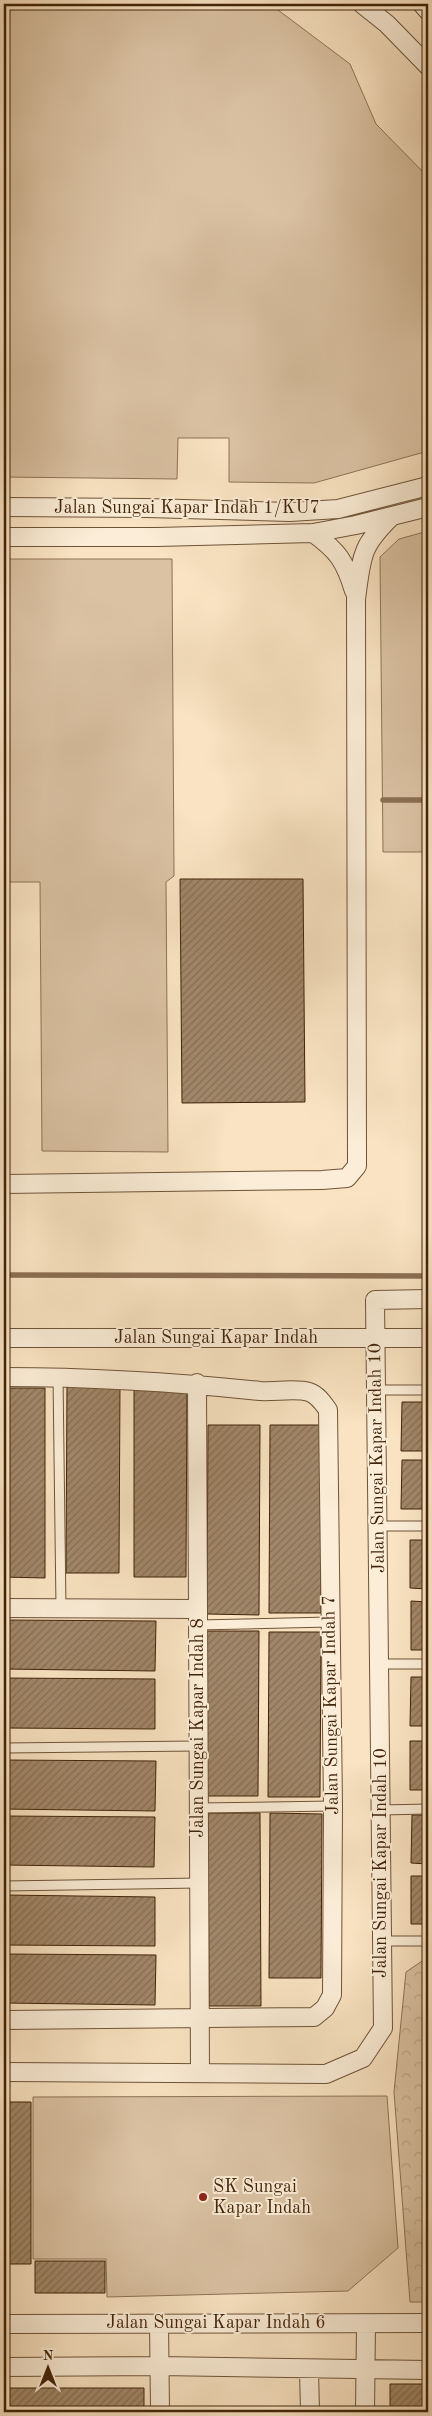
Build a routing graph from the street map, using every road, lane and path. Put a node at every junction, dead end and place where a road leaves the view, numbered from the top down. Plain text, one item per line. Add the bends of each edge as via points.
1 (362, 4) edge
2 (422, 4) edge
3 (428, 11) edge
4 (428, 66) edge
5 (428, 486) edge
6 (4, 507) edge
7 (428, 507) edge
8 (392, 516) junction
9 (313, 533) junction
10 (4, 537) edge
11 (356, 599) junction
12 (4, 1184) edge
13 (428, 1300) edge
14 (4, 1338) edge
15 (376, 1338) junction
16 (428, 1338) edge
17 (4, 1377) edge
18 (58, 1377) junction
19 (197, 1383) junction
20 (377, 1390) junction
21 (428, 1390) edge
22 (378, 1526) junction
23 (428, 1526) edge
24 (4, 1608) edge
25 (61, 1608) junction
26 (198, 1617) junction
27 (330, 1622) junction
28 (379, 1664) junction
29 (428, 1664) edge
30 (198, 1746) junction
31 (4, 1748) edge
32 (333, 1806) junction
33 (199, 1808) junction
34 (428, 1809) edge
35 (381, 1810) junction
36 (199, 1883) junction
37 (4, 1886) edge
38 (381, 1941) junction
39 (428, 1941) edge
40 (200, 2018) junction
41 (4, 2020) edge
42 (4, 2072) edge
43 (200, 2073) junction
44 (159, 2323) junction
45 (428, 2323) edge
46 (4, 2324) edge
47 (366, 2324) junction
48 (159, 2366) junction
49 (4, 2367) edge
50 (309, 2369) junction
51 (365, 2370) junction
52 (428, 2370) edge
53 (160, 2412) edge
54 (310, 2412) edge
55 (365, 2412) edge

1 - 4 street via 387,24
2 - 3 street
5 - 6 street, Jalan Sungai Kapar Indah 1/KU7 via 338,509 290,512
7 - 8 street, Jalan Sungai Kapar Indah 1/KU7
8 - 9 street, Jalan Sungai Kapar Indah 1/KU7
8 - 11 street via 364,548
9 - 10 street, Jalan Sungai Kapar Indah 1/KU7 via 157,538
9 - 11 street via 329,545 347,566
11 - 12 street via 357,1166 347,1178 322,1180
13 - 15 street, Jalan Sungai Kapar Indah 10 via 375,1300
14 - 15 street, Jalan Sungai Kapar Indah
15 - 16 street, Jalan Sungai Kapar Indah
15 - 20 street, Jalan Sungai Kapar Indah 10
17 - 18 street, Jalan Sungai Kapar Indah 7
18 - 19 street, Jalan Sungai Kapar Indah 7
18 - 25 lane
19 - 26 street, Jalan Sungai Kapar Indah 8
19 - 27 street, Jalan Sungai Kapar Indah 7 via 262,1391 309,1392 328,1410
20 - 21 lane
20 - 22 street, Jalan Sungai Kapar Indah 10
22 - 23 lane
22 - 28 street, Jalan Sungai Kapar Indah 10
24 - 25 street
25 - 26 street
26 - 27 lane
26 - 30 street, Jalan Sungai Kapar Indah 8
27 - 32 street, Jalan Sungai Kapar Indah 7
28 - 29 lane
28 - 35 street, Jalan Sungai Kapar Indah 10
30 - 31 lane
30 - 33 street, Jalan Sungai Kapar Indah 8
32 - 33 lane
32 - 40 street, Jalan Sungai Kapar Indah 7 via 332,1995 325,2008 314,2017
33 - 36 street, Jalan Sungai Kapar Indah 8
34 - 35 lane
35 - 38 street, Jalan Sungai Kapar Indah 10
36 - 37 lane
36 - 40 street, Jalan Sungai Kapar Indah 8
38 - 39 lane
38 - 43 street, Jalan Sungai Kapar Indah 10 via 383,2028 363,2058 326,2074
40 - 41 street, Jalan Sungai Kapar Indah 7
40 - 43 street, Jalan Sungai Kapar Indah 8
42 - 43 street, Jalan Sungai Kapar Indah 10
44 - 46 street, Jalan Sungai Kapar Indah 6
44 - 47 street, Jalan Sungai Kapar Indah 6
44 - 48 street
45 - 47 street, Jalan Sungai Kapar Indah 6
47 - 51 street
48 - 49 street
48 - 50 street
48 - 53 street
50 - 51 street
50 - 54 street
51 - 52 street
51 - 55 street

